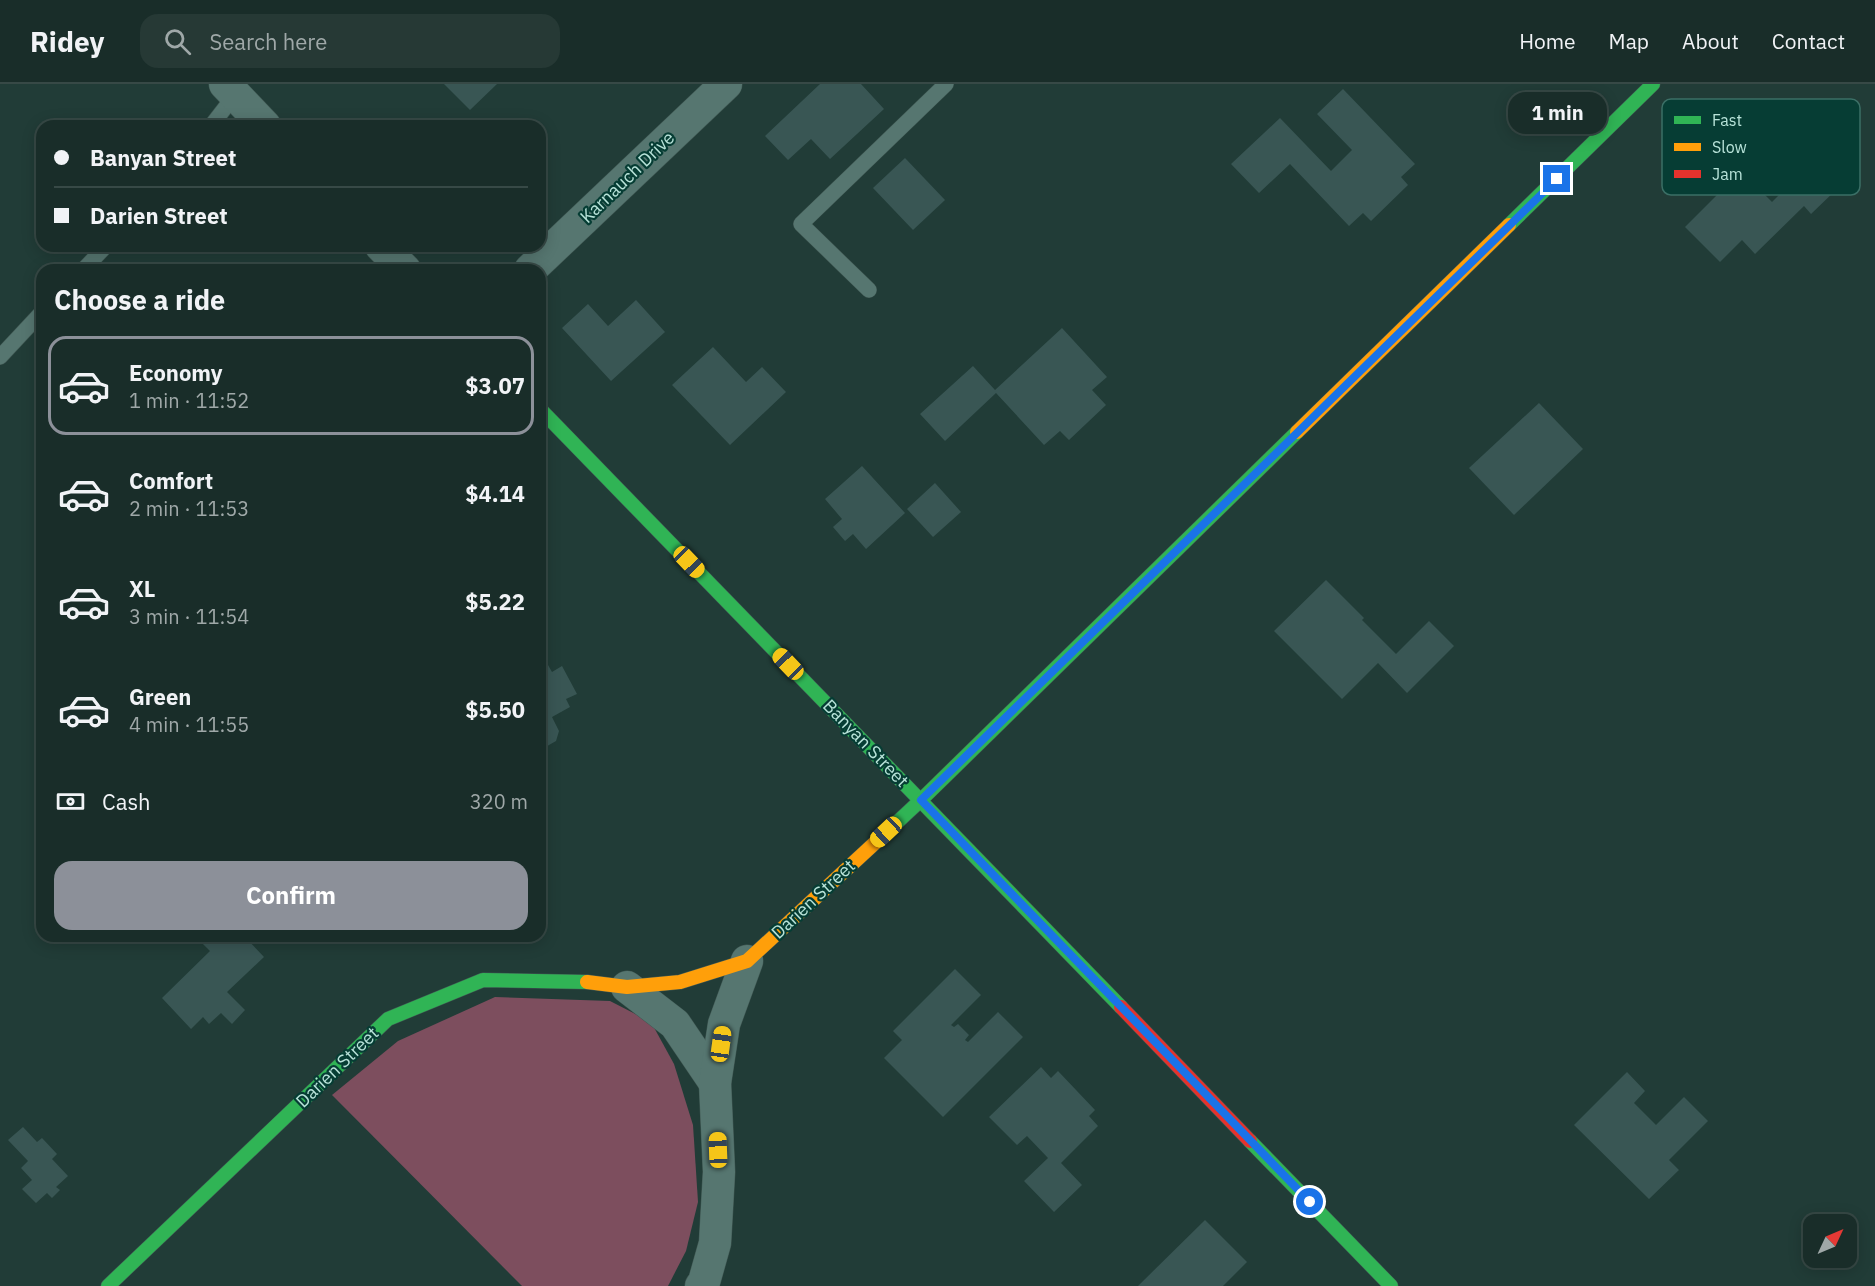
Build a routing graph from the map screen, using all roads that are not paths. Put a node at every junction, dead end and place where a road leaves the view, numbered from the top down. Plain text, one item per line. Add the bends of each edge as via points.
1 (726, 84) edge
2 (946, 84) edge
3 (1653, 84) edge
4 (230, 89) edge
5 (214, 120) edge
6 (260, 120) edge
7 (100, 252) edge
8 (387, 252) edge
9 (89, 264) edge
10 (399, 264) edge
11 (536, 264) edge
12 (869, 290) dead end
13 (36, 318) edge
14 (0, 357) edge
15 (546, 416) edge
16 (921, 800) junction
17 (747, 961) junction
18 (627, 987) junction
19 (716, 1083) junction
20 (108, 1286) edge
21 (701, 1286) edge
22 (1390, 1286) edge

1 - 11 street, Karnauch Drive
2 - 12 lane via 801,224
3 - 16 street, Darien Street
4 - 5 lane
4 - 6 street
7 - 9 lane
8 - 10 street
13 - 14 lane
15 - 16 street, Banyan Street
16 - 17 street, Darien Street
16 - 22 street, Banyan Street
17 - 18 street, Darien Street via 680,982
17 - 19 street, Darien Street via 724,1024
18 - 19 street via 675,1024
18 - 20 street, Darien Street via 577,981 483,980 388,1019
19 - 21 street, Darien Street via 719,1172 715,1243

